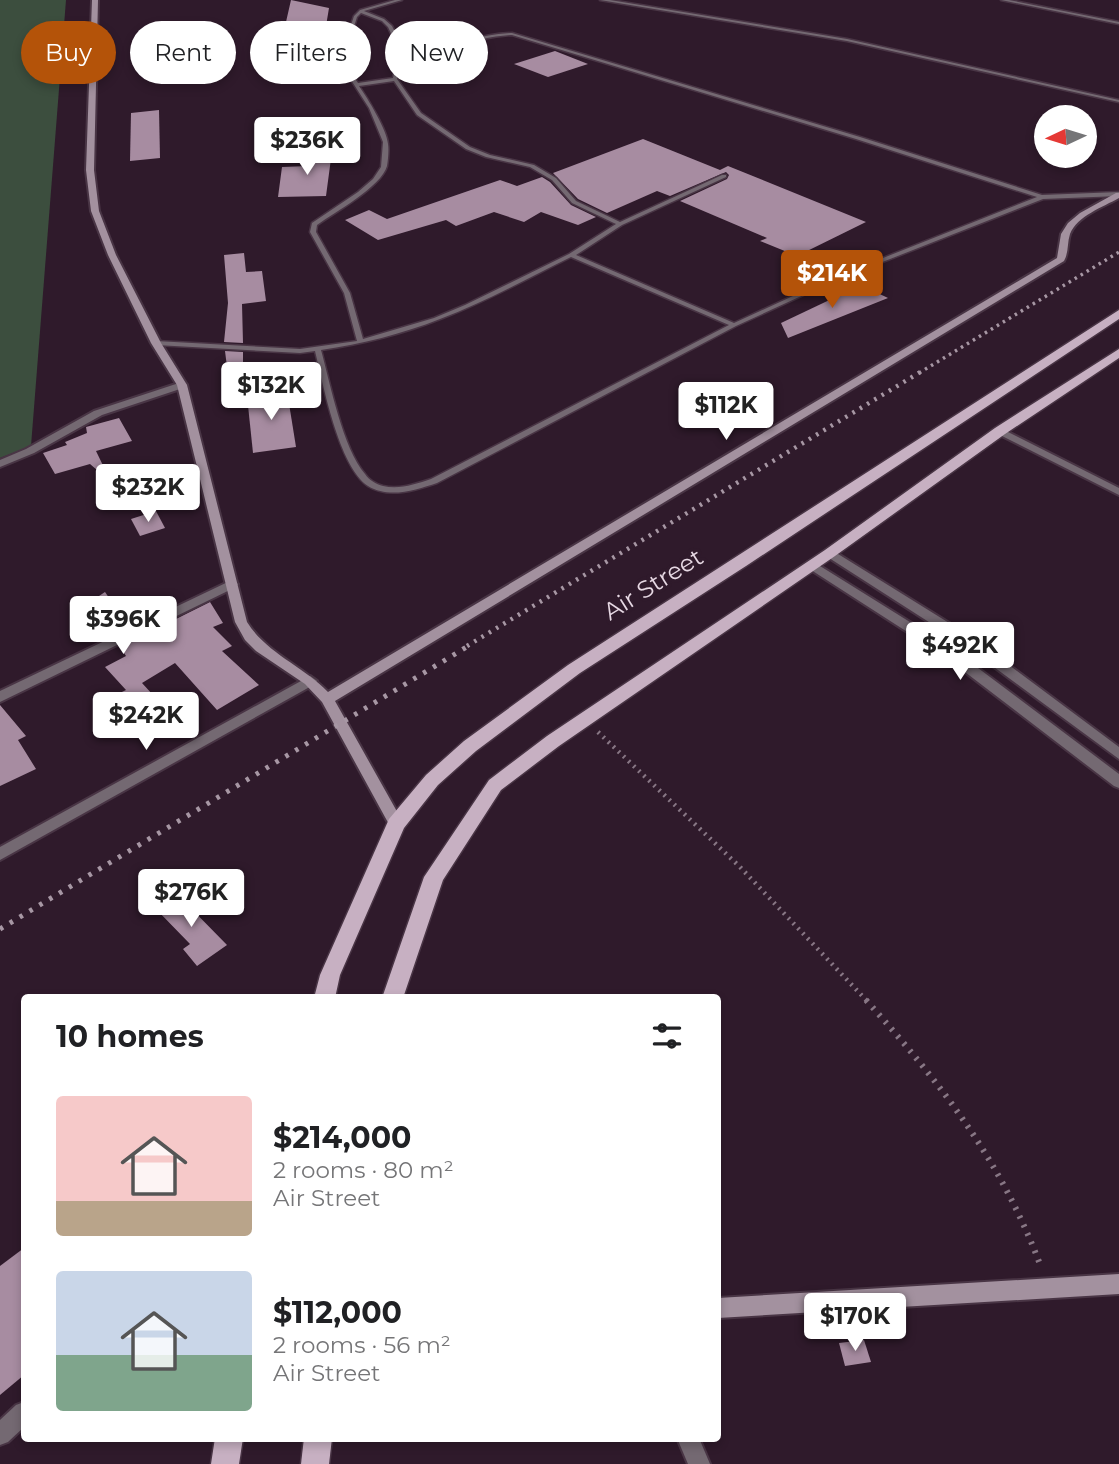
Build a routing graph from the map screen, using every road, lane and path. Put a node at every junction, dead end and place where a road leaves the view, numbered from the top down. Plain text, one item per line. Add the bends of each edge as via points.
1 (96, 0) edge
2 (400, 0) edge
3 (602, 0) edge
4 (1003, 0) edge
5 (361, 11) junction
6 (385, 22) edge
7 (1119, 23) edge
8 (488, 35) edge
9 (385, 81) edge
10 (398, 84) edge
11 (357, 85) junction
12 (1119, 101) edge
13 (724, 176) dead end
14 (1119, 195) edge
15 (1042, 197) junction
16 (621, 224) junction
17 (571, 255) junction
18 (1119, 314) edge
19 (734, 325) junction
20 (361, 342) junction
21 (156, 344) junction
22 (317, 350) junction
23 (1119, 353) edge
24 (182, 386) junction
25 (1000, 431) junction
26 (0, 464) edge
27 (1119, 492) edge
28 (830, 553) junction
29 (812, 565) junction
30 (232, 584) junction
31 (310, 681) junction
32 (0, 697) edge
33 (327, 699) junction
34 (584, 720) junction
35 (1119, 754) edge
36 (1119, 782) edge
37 (396, 824) junction
38 (0, 854) edge
39 (325, 994) edge
40 (393, 994) edge
41 (1119, 1284) edge
42 (1048, 1287) junction
43 (721, 1308) edge
44 (21, 1416) edge
45 (0, 1434) edge
46 (228, 1442) edge
47 (318, 1442) edge
48 (690, 1442) edge
49 (225, 1464) edge
50 (315, 1464) edge
51 (699, 1464) edge

1 - 21 street via 90,170 95,211
2 - 5 lane
3 - 12 lane via 846,40
4 - 7 lane
5 - 6 lane
5 - 11 lane via 342,55
8 - 15 lane via 512,34
9 - 11 lane
10 - 16 lane via 419,114 468,148 531,166 554,178 575,202
11 - 20 lane via 386,142 384,167 360,193 314,224 313,232 347,293
13 - 16 lane
14 - 15 lane
14 - 33 street via 1074,222 1067,231 1061,259
15 - 19 lane via 832,280
16 - 17 lane
17 - 19 lane
17 - 20 lane via 457,310
18 - 37 main road, Air Street via 741,564 573,669 470,746 432,780
19 - 22 lane via 412,489 389,490 369,484 353,467
20 - 22 lane
21 - 22 lane
21 - 24 street
23 - 25 main road
24 - 26 street via 98,413
24 - 30 street
25 - 27 street
25 - 28 main road
28 - 29 main road
28 - 35 street via 965,639
29 - 34 main road
29 - 36 street via 945,650
30 - 31 street via 241,622 250,637
30 - 32 street
31 - 33 street
31 - 38 street
33 - 37 street
34 - 40 main road via 495,785 466,824 434,877
34 - 42 path via 748,873 929,1072 1002,1173 1030,1231
37 - 39 main road, Air Street
41 - 42 street
42 - 43 street
44 - 45 street
46 - 49 main road
47 - 50 main road
48 - 51 street

